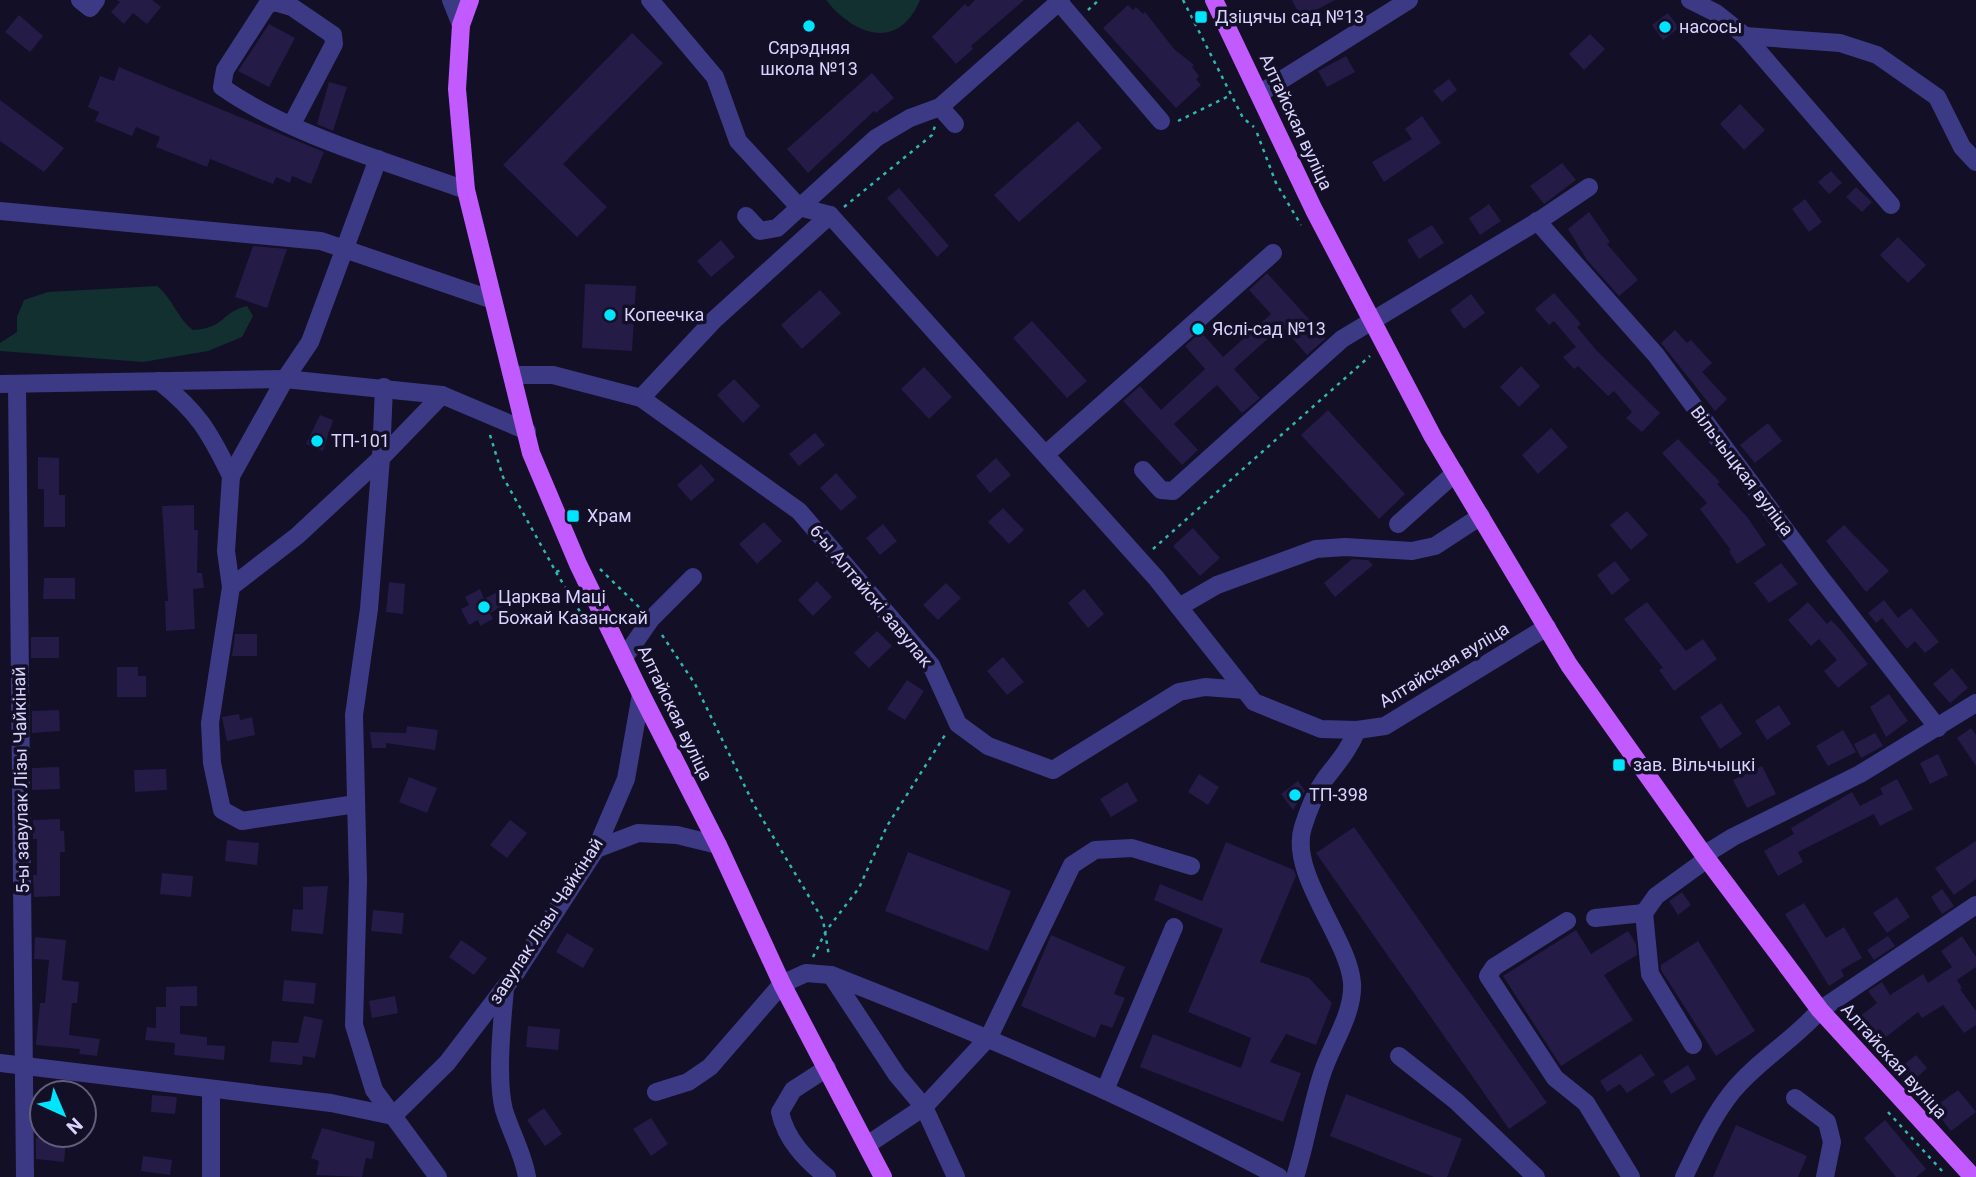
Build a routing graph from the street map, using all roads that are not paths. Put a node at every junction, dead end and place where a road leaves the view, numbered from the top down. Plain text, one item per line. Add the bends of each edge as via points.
1 (80, 0) edge
2 (96, 0) edge
3 (451, 0) edge
4 (470, 0) edge
5 (650, 0) edge
6 (1214, 0) edge
7 (1409, 0) edge
8 (1690, 0) edge
9 (1060, 1) edge
10 (461, 24) junction
11 (1745, 36) junction
12 (1259, 94) junction
13 (940, 107) junction
14 (1161, 121) dead end
15 (292, 124) junction
16 (956, 124) dead end
17 (378, 159) junction
18 (1976, 162) edge
19 (1589, 187) dead end
20 (466, 190) junction
21 (1891, 205) dead end
22 (799, 207) junction
23 (0, 211) edge
24 (830, 215) junction
25 (746, 216) dead end
26 (1537, 221) junction
27 (346, 248) junction
28 (1273, 253) dead end
29 (493, 300) junction
30 (1373, 322) junction
31 (514, 375) junction
32 (285, 379) junction
33 (159, 381) junction
34 (9, 384) edge
35 (384, 387) junction
36 (442, 395) junction
37 (641, 398) junction
38 (527, 430) junction
39 (1045, 454) junction
40 (381, 458) junction
41 (1143, 470) dead end
42 (1455, 473) junction
43 (232, 476) junction
44 (1481, 516) junction
45 (1398, 524) dead end
46 (693, 577) dead end
47 (231, 587) junction
48 (1179, 607) junction
49 (1547, 627) junction
50 (624, 658) junction
51 (1245, 690) junction
52 (641, 694) junction
53 (1976, 703) edge
54 (1938, 728) junction
55 (1357, 730) junction
56 (356, 804) junction
57 (718, 845) junction
58 (596, 849) junction
59 (1705, 857) junction
60 (1191, 866) dead end
61 (1976, 905) edge
62 (1644, 912) junction
63 (1595, 918) dead end
64 (1567, 921) dead end
65 (1174, 927) dead end
66 (831, 975) junction
67 (782, 984) junction
68 (505, 988) junction
69 (1821, 1010) junction
70 (989, 1037) junction
71 (1693, 1045) dead end
72 (1399, 1056) dead end
73 (0, 1063) edge
74 (24, 1064) junction
75 (827, 1068) junction
76 (1105, 1090) junction
77 (211, 1091) junction
78 (656, 1092) dead end
79 (1795, 1098) dead end
80 (924, 1107) junction
81 (393, 1116) junction
82 (867, 1145) junction
83 (25, 1177) edge
84 (211, 1177) edge
85 (438, 1177) edge
86 (527, 1177) edge
87 (827, 1177) edge
88 (883, 1177) edge
89 (956, 1177) edge
90 (1279, 1177) edge
91 (1295, 1177) edge
92 (1536, 1177) edge
93 (1631, 1177) edge
94 (1684, 1177) edge
95 (1825, 1177) edge
96 (1973, 1177) edge

1 - 2 street via 90,8
3 - 10 street
4 - 10 main road, Алтайская вуліца
5 - 22 street via 715,77 738,141
6 - 12 main road, Алтайская вуліца
7 - 12 street
8 - 11 street
9 - 13 street
9 - 14 street
10 - 20 main road, Алтайская вуліца via 457,89
11 - 18 street via 1840,43 1877,55 1937,97 1962,148
11 - 21 street
12 - 30 main road, Алтайская вуліца
13 - 16 street
13 - 22 street via 876,138
15 - 15 street via 222,87 225,70 267,5 275,2 292,7 333,34 334,44
15 - 17 street
17 - 20 street
17 - 27 street
19 - 26 street
20 - 29 main road, Алтайская вуліца
22 - 24 street
22 - 25 street via 769,231 760,231
23 - 27 street via 321,241
24 - 37 street via 714,320
24 - 39 street, Алтайская вуліца
26 - 30 street
26 - 54 street, Вільчыцкая вуліца via 1656,355
27 - 29 street
27 - 32 street via 310,342
28 - 39 street
29 - 31 main road, Алтайская вуліца
30 - 41 street via 1342,340 1173,491 1161,490
30 - 42 main road, Алтайская вуліца
31 - 37 street, 6-ы Алтайскі завулак via 554,375
31 - 38 main road, Алтайская вуліца
32 - 33 street
32 - 35 street
32 - 43 street
33 - 34 street
33 - 43 street via 189,405
34 - 74 street, 5-ы завулак Лізы Чайкінай
35 - 36 street
35 - 40 street
36 - 38 street
36 - 40 street
37 - 51 street, 6-ы Алтайскі завулак via 799,511 932,664 958,724 988,746 1053,770 1179,692 1205,687
38 - 50 main road, Алтайская вуліца via 531,453 578,564
39 - 48 street, Алтайская вуліца
40 - 47 street via 297,536
40 - 56 street via 369,608 354,715
42 - 44 main road, Алтайская вуліца
42 - 45 street
43 - 47 street via 226,551
44 - 48 street via 1435,546 1412,551 1316,549 1217,585
44 - 49 main road, Алтайская вуліца
46 - 50 street via 651,619
47 - 56 street via 209,723 222,810 242,821
48 - 51 street, Алтайская вуліца
49 - 55 street, Алтайская вуліца via 1385,726
49 - 59 main road, Алтайская вуліца
50 - 52 main road, Алтайская вуліца
51 - 55 street, Алтайская вуліца via 1254,702 1321,729
52 - 57 main road, Алтайская вуліца
52 - 58 street, завулак Лізы Чайкінай via 626,779
53 - 54 street
54 - 59 street via 1860,774 1733,837
55 - 91 street via 1349,751 1326,778 1302,831 1302,852 1352,982 1351,1004 1321,1075
56 - 81 street via 354,1025 374,1090
57 - 58 street via 677,835 638,833
57 - 67 main road, Алтайская вуліца
58 - 68 street, завулак Лізы Чайкінай
59 - 62 street
59 - 69 main road, Алтайская вуліца
60 - 70 street via 1132,848 1095,850 1072,865
61 - 69 street
62 - 63 street
62 - 71 street via 1650,974
64 - 93 street via 1494,967 1488,976 1555,1078 1586,1103
65 - 76 street
66 - 67 street via 806,973
66 - 70 street
66 - 80 street via 897,1075
67 - 75 main road, Алтайская вуліца
67 - 78 street via 710,1067 688,1082
68 - 81 street, завулак Лізы Чайкінай via 447,1063
68 - 86 street via 501,1042 504,1108
69 - 94 street via 1731,1093
69 - 96 main road, Алтайская вуліца
70 - 76 street
70 - 80 street
72 - 92 street via 1456,1101
73 - 74 street
74 - 77 street
74 - 83 street, 5-ы завулак Лізы Чайкінай
75 - 82 main road, Алтайская вуліца
75 - 87 street via 793,1090 780,1112 795,1145
76 - 90 street
77 - 81 street via 331,1103
77 - 84 street
79 - 95 street via 1827,1122 1832,1142
80 - 82 street
80 - 89 street
81 - 85 street
82 - 88 main road, Алтайская вуліца

